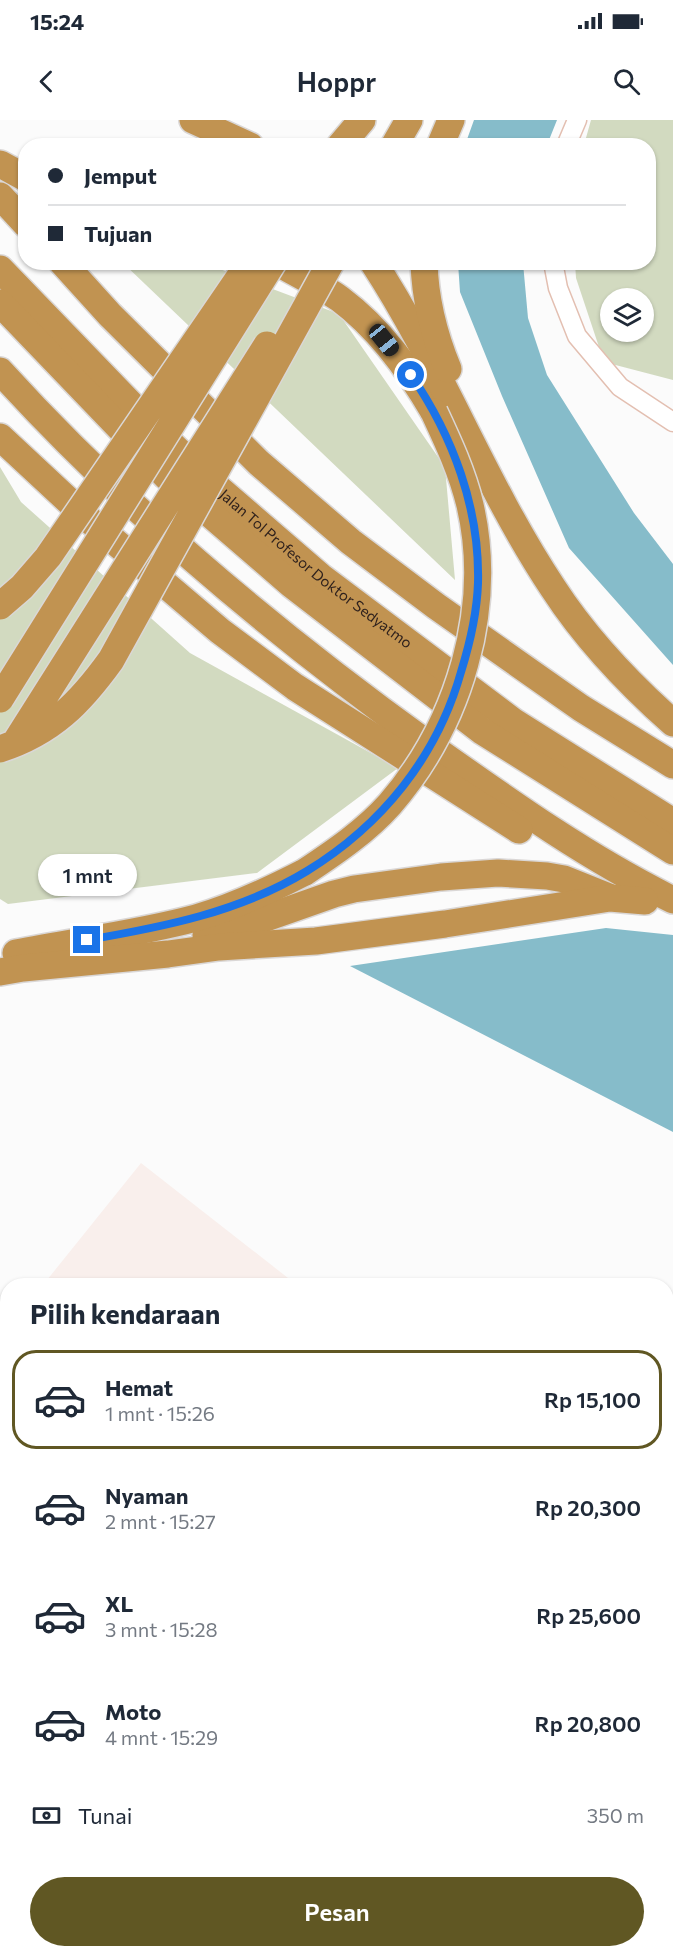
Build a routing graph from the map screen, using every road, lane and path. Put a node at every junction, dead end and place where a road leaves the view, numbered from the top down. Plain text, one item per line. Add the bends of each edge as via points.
1 (193, 120) edge
2 (362, 120) edge
3 (451, 120) edge
4 (577, 120) edge
5 (232, 138) edge
6 (347, 138) edge
7 (352, 138) edge
8 (443, 138) edge
9 (569, 138) edge
10 (0, 164) edge
11 (18, 174) edge
12 (0, 196) edge
13 (18, 215) edge
14 (0, 268) edge
15 (69, 270) edge
16 (245, 270) edge
17 (270, 270) edge
18 (290, 270) edge
19 (314, 270) edge
20 (327, 270) edge
21 (378, 270) edge
22 (425, 270) edge
23 (555, 270) edge
24 (0, 303) edge
25 (0, 371) edge
26 (673, 422) edge
27 (0, 437) edge
28 (512, 519) junction
29 (0, 606) edge
30 (0, 699) edge
31 (673, 723) edge
32 (0, 749) edge
33 (673, 765) edge
34 (0, 768) edge
35 (673, 822) edge
36 (673, 851) edge
37 (610, 898) junction
38 (673, 900) edge
39 (645, 901) junction
40 (673, 912) edge
41 (0, 958) edge
42 (0, 972) edge

1 - 5 highway
2 - 6 highway
2 - 7 highway
3 - 8 highway
4 - 9 street
10 - 11 highway
12 - 13 highway
14 - 35 highway, Jalan Tol Profesor Doktor Sedyatmo via 204,476 321,577 514,722
15 - 33 highway via 259,463 351,542 581,708
16 - 29 highway, bridge via 54,549
17 - 30 highway, bridge
18 - 41 highway, bridge via 341,300 384,340 434,412 456,460 470,506 478,583 471,640 454,699 425,756 405,785 371,823 305,872 249,899 197,917
19 - 34 highway, bridge
20 - 32 highway, bridge via 111,660 64,715 36,734
21 - 28 highway
22 - 28 highway via 431,316 445,363
23 - 26 street via 577,336 620,387
24 - 36 highway, Jalan Tol Profesor Doktor Sedyatmo via 166,476 291,584 482,731
25 - 38 highway via 98,472 256,614 508,802 614,870
27 - 39 highway via 178,597 295,687 502,820
28 - 31 highway via 578,623 611,663
37 - 39 highway
37 - 41 highway via 547,876 498,873 441,877 354,889 243,926 203,935 105,952
37 - 42 highway via 316,941 219,947
39 - 40 highway

